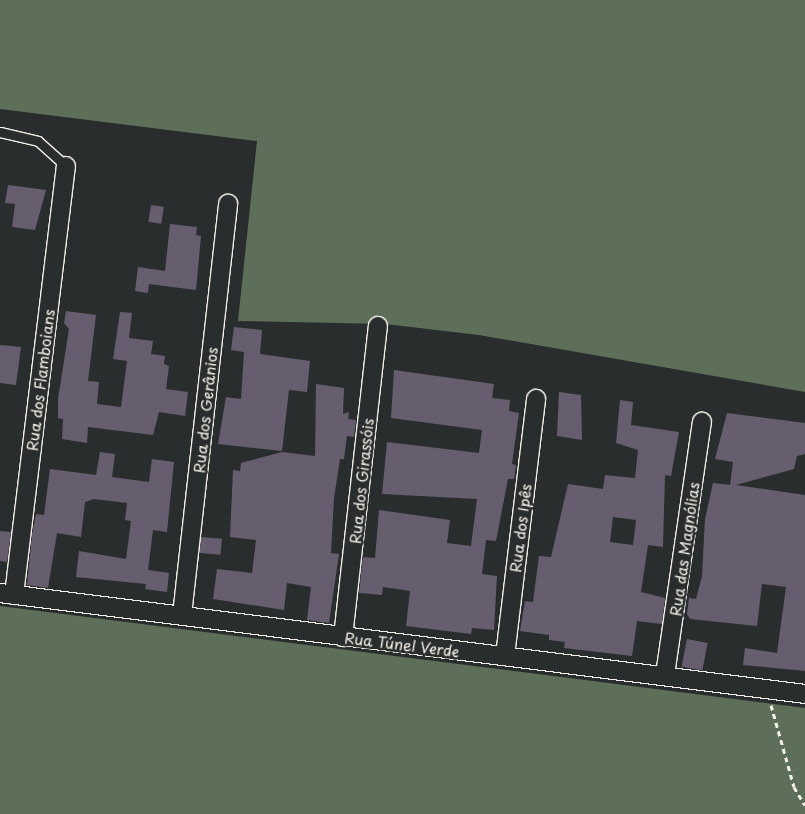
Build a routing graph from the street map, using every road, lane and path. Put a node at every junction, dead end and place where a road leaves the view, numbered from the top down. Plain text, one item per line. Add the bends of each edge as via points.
1 (0, 132) edge
2 (66, 166) joint
3 (228, 204) dead end
4 (378, 326) dead end
5 (536, 399) dead end
6 (702, 422) dead end
7 (7, 594) edge
8 (182, 615) junction
9 (343, 637) junction
10 (505, 656) junction
11 (666, 676) junction
12 (770, 689) junction
13 (805, 694) edge
14 (805, 805) edge

1 - 2 lane via 38,141
2 - 7 street, Rua dos Flamboians
3 - 8 street, Rua dos Gerânios
4 - 9 street, Rua dos Girassóis
5 - 10 street, Rua dos Ipês
6 - 11 street, Rua das Magnólias
7 - 8 street, Rua Túnel Verde
8 - 9 street, Rua Túnel Verde
9 - 10 street, Rua Túnel Verde
10 - 11 street, Rua Túnel Verde
11 - 12 street, Rua Túnel Verde
12 - 13 street, Rua Túnel Verde
12 - 14 path via 794,787

